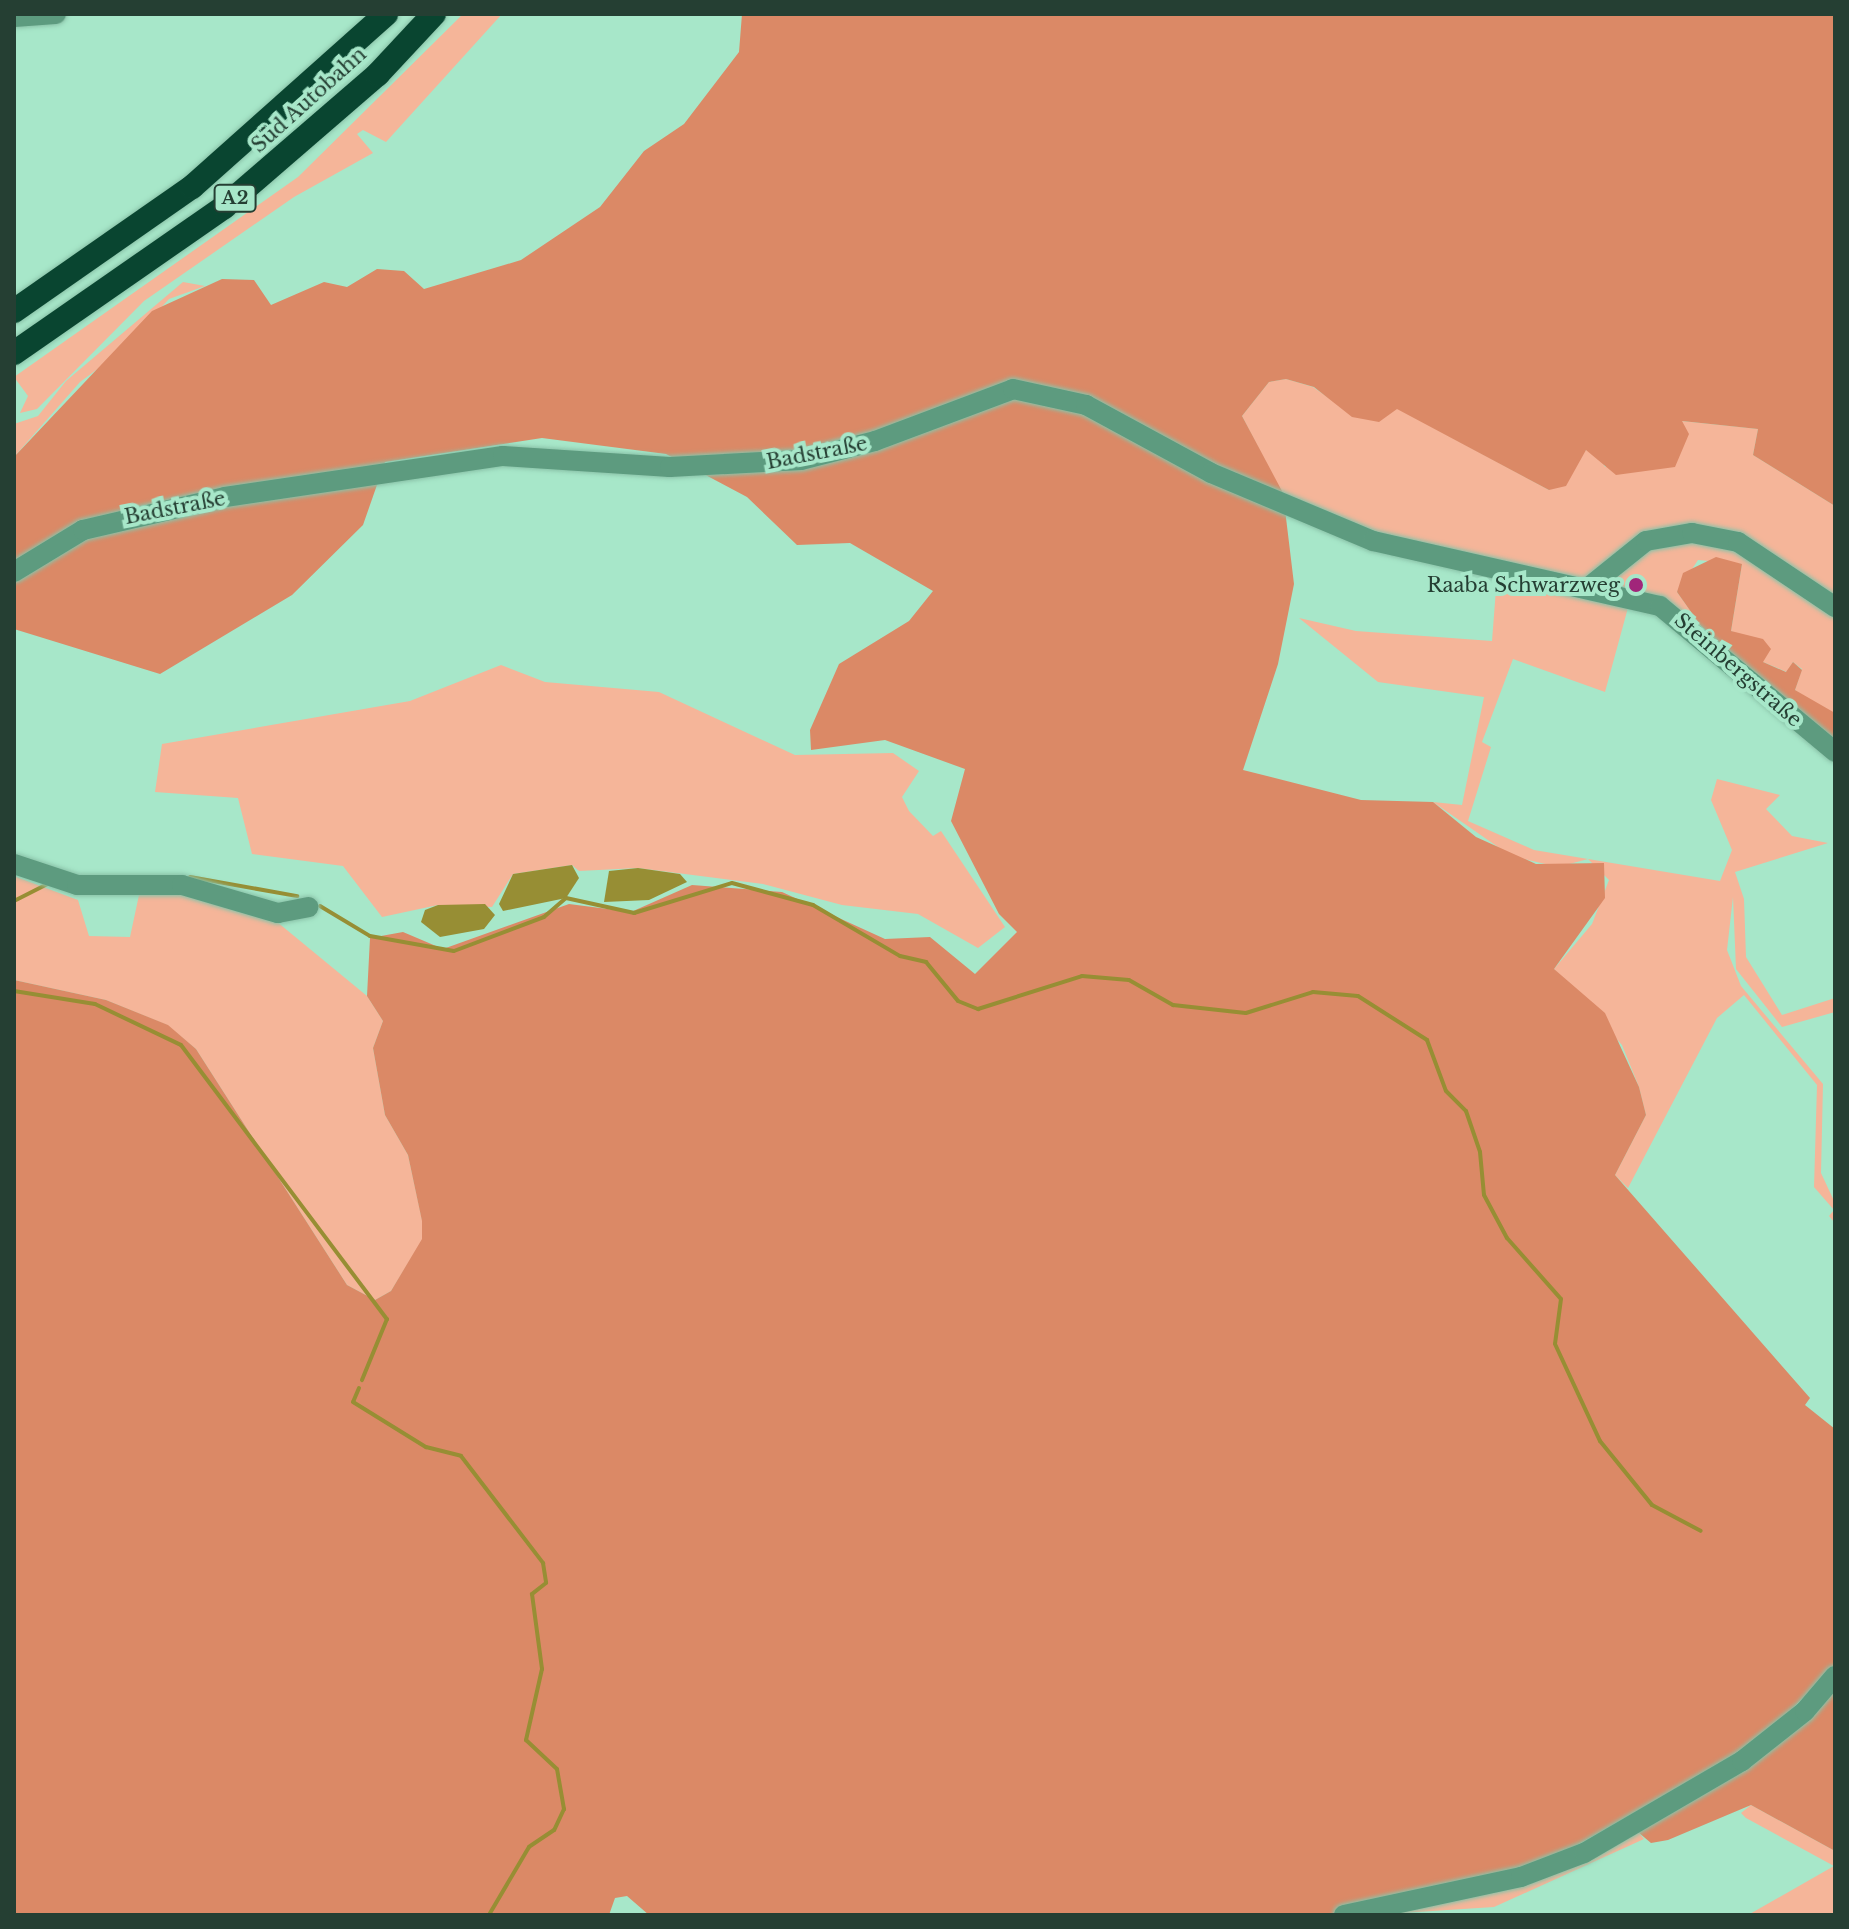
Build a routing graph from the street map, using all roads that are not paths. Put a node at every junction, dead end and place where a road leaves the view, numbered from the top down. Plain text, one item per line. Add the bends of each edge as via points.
1 (56, 14) edge
2 (386, 14) edge
3 (434, 14) edge
4 (18, 18) edge
5 (14, 311) edge
6 (14, 353) edge
7 (14, 572) edge
8 (1590, 586) junction
9 (1835, 607) edge
10 (1835, 752) edge
11 (14, 864) edge
12 (308, 907) dead end
13 (1835, 1676) edge
14 (1344, 1915) edge

1 - 4 street
2 - 5 highway, Süd Autobahn / A2 via 192,187
3 - 6 highway, Süd Autobahn / A2 via 378,74 224,207
7 - 8 street, Badstraße via 83,530 225,497 503,456 670,467 801,460 875,441 1013,389 1086,405 1211,473 1373,541
8 - 9 street via 1646,541 1692,533 1738,542
8 - 10 street, Steinbergstraße via 1645,599 1684,620
11 - 12 street via 77,885 182,885 278,913
13 - 14 street via 1805,1711 1742,1761 1584,1853 1521,1877

